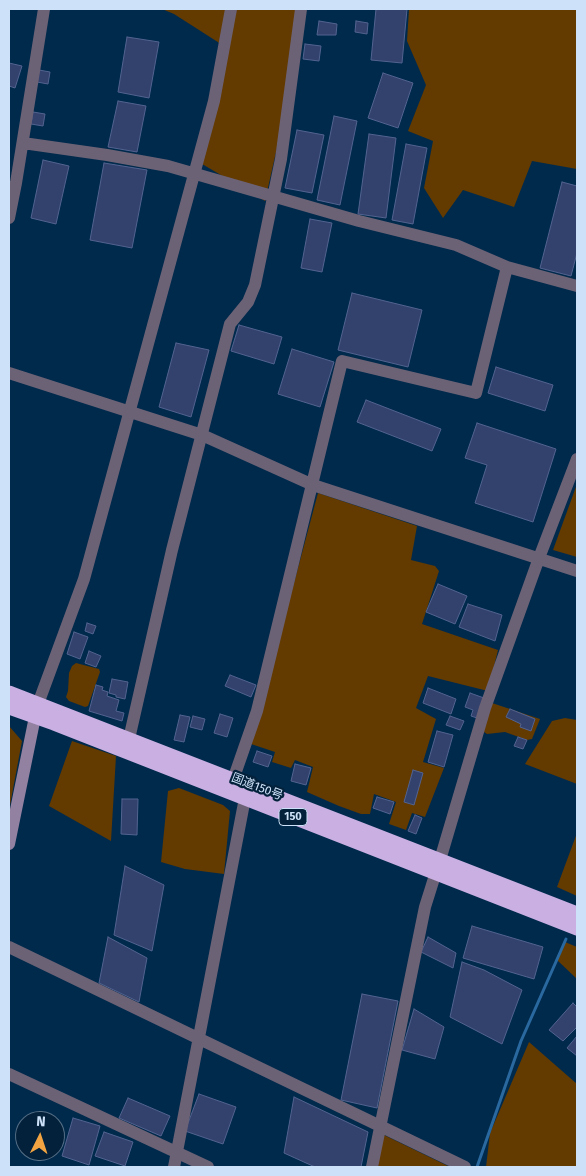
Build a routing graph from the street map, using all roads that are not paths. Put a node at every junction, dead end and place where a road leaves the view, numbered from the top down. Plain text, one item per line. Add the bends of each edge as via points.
1 (44, 9) edge
2 (231, 9) edge
3 (301, 9) edge
4 (23, 143) junction
5 (194, 174) junction
6 (274, 196) junction
7 (9, 218) edge
8 (507, 267) junction
9 (577, 286) edge
10 (9, 373) edge
11 (129, 411) junction
12 (202, 435) junction
13 (577, 459) edge
14 (313, 485) junction
15 (539, 558) junction
16 (577, 571) edge
17 (9, 693) edge
18 (9, 707) edge
19 (36, 711) junction
20 (129, 739) junction
21 (234, 780) junction
22 (245, 798) junction
23 (9, 844) edge
24 (438, 866) junction
25 (577, 914) edge
26 (577, 928) edge
27 (9, 947) edge
28 (200, 1038) junction
29 (9, 1074) edge
30 (380, 1126) junction
31 (177, 1152) junction
32 (174, 1167) edge
33 (208, 1167) edge
34 (372, 1167) edge
35 (465, 1167) edge

1 - 4 street
2 - 5 street via 214,101
3 - 6 street
4 - 5 street via 168,166
4 - 7 street
5 - 6 street
5 - 11 street
6 - 8 street via 456,245
6 - 12 street via 255,285 248,302 230,324
8 - 9 street
8 - 14 street via 476,393 342,360
10 - 11 street
11 - 12 street
11 - 19 street via 84,579
12 - 14 street
12 - 20 street
13 - 15 street
14 - 15 street
14 - 21 street via 257,711
15 - 16 street
15 - 24 street via 485,708
17 - 19 highway, 国道150号 / 150
18 - 19 highway, 国道150号 / 150
19 - 20 highway, 国道150号 / 150
19 - 22 highway, 国道150号 / 150
19 - 23 street
20 - 21 highway, 国道150号 / 150
21 - 24 highway, 国道150号 / 150
22 - 24 highway, 国道150号 / 150
22 - 28 street
24 - 25 highway, 国道150号 / 150
24 - 26 highway, 国道150号 / 150
24 - 30 street via 424,912
27 - 28 street
28 - 30 street
28 - 31 street
29 - 31 street
30 - 34 street
30 - 35 street
31 - 32 street
31 - 33 street

